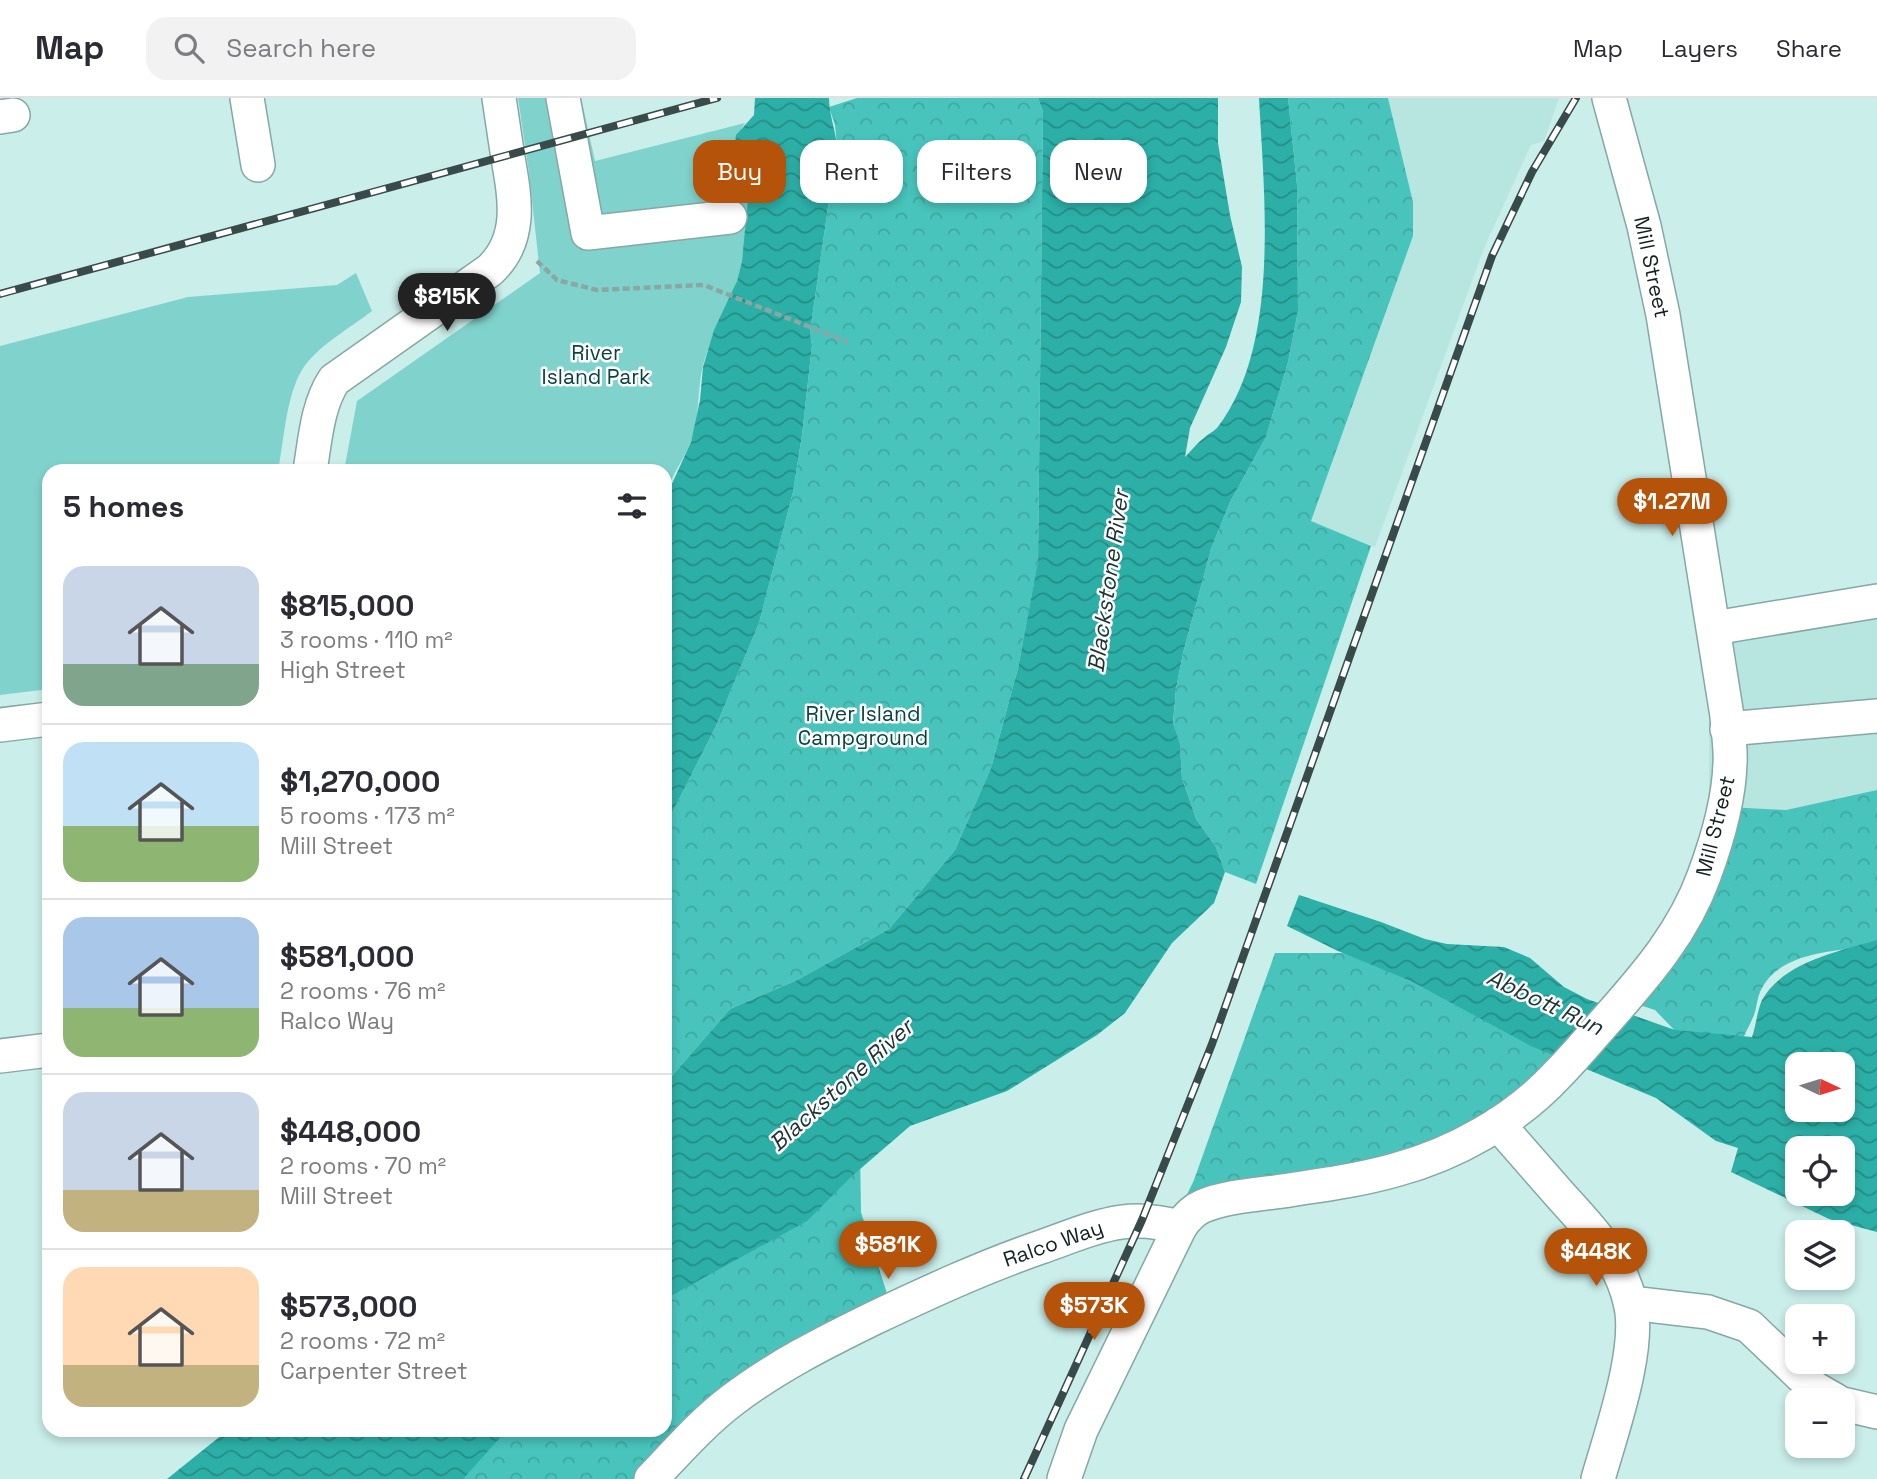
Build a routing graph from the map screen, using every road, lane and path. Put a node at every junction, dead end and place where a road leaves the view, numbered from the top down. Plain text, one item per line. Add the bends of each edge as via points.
1 (247, 98) edge
2 (499, 98) edge
3 (563, 98) edge
4 (1616, 102) edge
5 (258, 165) dead end
6 (730, 217) dead end
7 (508, 244) junction
8 (848, 342) dead end
9 (311, 464) edge
10 (1877, 601) edge
11 (1714, 628) junction
12 (1877, 716) edge
13 (42, 720) edge
14 (0, 725) edge
15 (1727, 729) junction
16 (42, 1051) edge
17 (0, 1056) edge
18 (1497, 1124) junction
19 (1180, 1227) junction
20 (1631, 1303) junction
21 (1814, 1388) edge
22 (1855, 1407) edge
23 (1877, 1412) edge
24 (652, 1479) edge
25 (1064, 1479) edge
26 (1598, 1479) edge

1 - 5 street
2 - 7 street via 516,203
3 - 6 street via 588,233
4 - 11 street, Mill Street via 1663,315
7 - 8 path via 532,257 557,280 597,290 704,285
7 - 9 street via 490,270 334,380 320,415
10 - 11 street
11 - 15 street, Mill Street
12 - 15 street
13 - 14 street
15 - 18 street, Mill Street via 1726,799 1703,879 1685,918 1646,976 1556,1076
16 - 17 street
18 - 19 street via 1469,1141 1398,1169 1200,1206
18 - 20 street via 1598,1237 1616,1263
19 - 24 street, Ralco Way via 1142,1220 1104,1225 928,1292 762,1379 702,1427
19 - 25 street via 1081,1430
20 - 21 street via 1708,1312 1749,1326
20 - 26 street via 1627,1376
22 - 23 street

